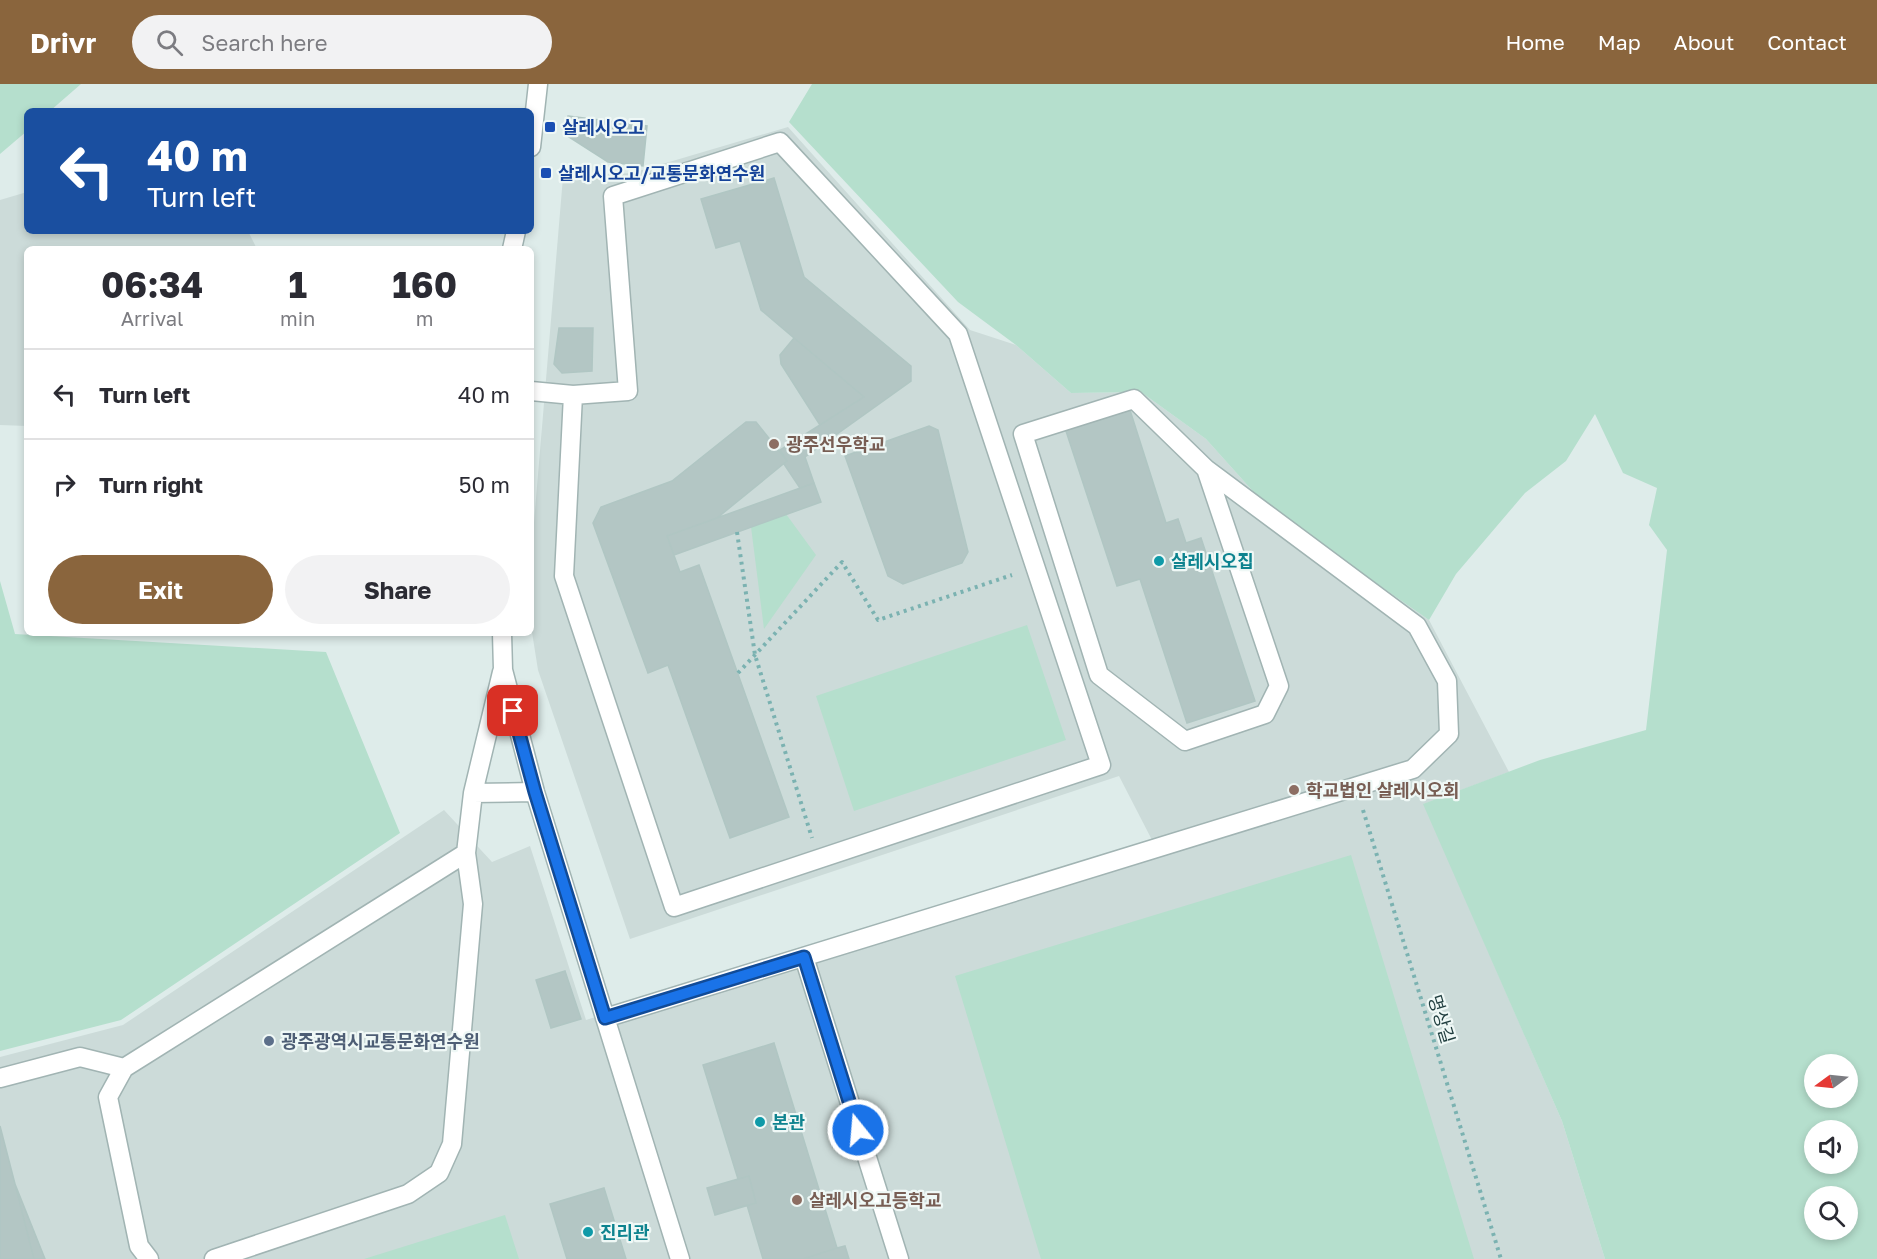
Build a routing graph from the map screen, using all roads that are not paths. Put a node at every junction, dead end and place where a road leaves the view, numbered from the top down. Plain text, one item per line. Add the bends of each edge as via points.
1 (538, 84) edge
2 (534, 120) edge
3 (534, 391) edge
4 (573, 395) junction
5 (1206, 469) junction
6 (502, 636) edge
7 (503, 670) junction
8 (535, 792) junction
9 (473, 793) junction
10 (466, 853) junction
11 (804, 957) junction
12 (605, 1018) junction
13 (124, 1068) junction
14 (0, 1078) edge
15 (149, 1259) edge
16 (214, 1259) edge
17 (680, 1259) edge
18 (899, 1259) edge

1 - 2 street
3 - 4 street
4 - 4 street via 564,576 674,907 1101,765 958,334 780,142 613,196 628,391
5 - 5 street via 1134,399 1023,434 1099,675 1185,741 1265,714 1279,686
5 - 11 street via 1417,626 1447,681 1449,734 1413,769
6 - 7 street
7 - 8 street
7 - 9 street
8 - 9 street
8 - 12 street
9 - 10 street
10 - 13 street
10 - 16 street via 473,904 452,1144 439,1173 408,1194
11 - 12 street
11 - 18 street
12 - 17 street
13 - 14 street via 80,1058
13 - 15 street via 108,1097 139,1246

